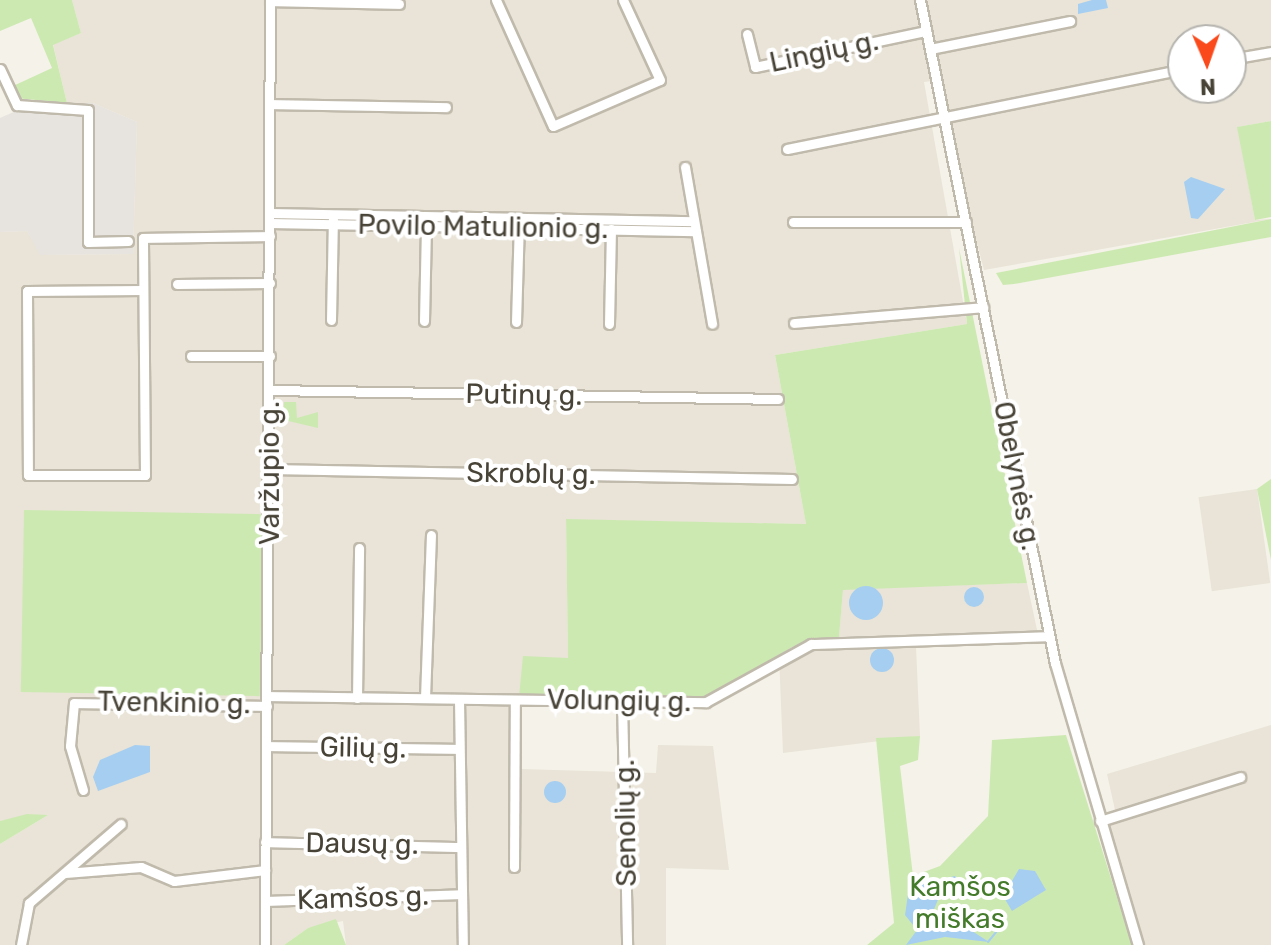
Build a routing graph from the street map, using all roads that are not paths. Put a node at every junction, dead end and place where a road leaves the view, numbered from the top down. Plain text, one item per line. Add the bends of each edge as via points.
1 (270, 0) edge
2 (496, 0) edge
3 (623, 0) edge
4 (920, 0) edge
5 (399, 4) dead end
6 (1070, 21) dead end
7 (926, 31) junction
8 (747, 34) dead end
9 (930, 49) junction
10 (1271, 52) edge
11 (1247, 56) edge
12 (0, 69) edge
13 (1167, 72) edge
14 (270, 104) junction
15 (446, 107) dead end
16 (943, 114) junction
17 (787, 149) dead end
18 (685, 167) dead end
19 (270, 218) junction
20 (334, 219) junction
21 (793, 222) dead end
22 (966, 222) junction
23 (519, 223) junction
24 (426, 226) junction
25 (695, 226) junction
26 (611, 229) junction
27 (270, 236) junction
28 (128, 241) dead end
29 (270, 283) junction
30 (177, 284) dead end
31 (143, 290) junction
32 (983, 307) junction
33 (331, 320) dead end
34 (424, 321) dead end
35 (516, 322) dead end
36 (794, 323) dead end
37 (609, 324) dead end
38 (712, 324) dead end
39 (191, 356) dead end
40 (270, 356) junction
41 (270, 390) junction
42 (778, 399) dead end
43 (270, 469) junction
44 (792, 479) dead end
45 (431, 535) dead end
46 (359, 548) dead end
47 (1049, 636) junction
48 (357, 698) junction
49 (425, 698) junction
50 (459, 699) junction
51 (515, 700) junction
52 (622, 700) junction
53 (268, 701) junction
54 (267, 746) junction
55 (459, 749) junction
56 (1240, 777) dead end
57 (83, 790) dead end
58 (1100, 821) junction
59 (121, 824) dead end
60 (265, 842) junction
61 (460, 847) junction
62 (514, 867) dead end
63 (265, 870) junction
64 (65, 873) junction
65 (462, 894) junction
66 (265, 901) junction
67 (21, 945) edge
68 (265, 945) edge
69 (463, 945) edge
70 (627, 945) edge
71 (1138, 945) edge

1 - 5 street
1 - 14 street, Varžupio g.
2 - 3 street via 553,126 660,80
4 - 7 street, Obelynės g.
6 - 9 street
7 - 8 street, Lingių g. via 755,67
7 - 9 street, Obelynės g.
9 - 16 street, Obelynės g.
10 - 11 street
12 - 28 street via 17,105 88,110 88,242
13 - 16 street
14 - 15 street
14 - 19 street, Varžupio g.
16 - 17 street
16 - 22 street, Obelynės g.
18 - 25 street
19 - 20 street, Povilo Matulionio g.
19 - 27 street, Varžupio g.
20 - 23 street, Povilo Matulionio g.
20 - 24 street, Povilo Matulionio g.
20 - 33 street
21 - 22 street
22 - 32 street, Obelynės g.
23 - 24 street, Povilo Matulionio g.
23 - 25 street, Povilo Matulionio g.
23 - 26 street, Povilo Matulionio g.
23 - 35 street
24 - 34 street
25 - 26 street, Povilo Matulionio g.
25 - 38 street
26 - 37 street
27 - 29 street, Varžupio g.
27 - 31 street via 143,238
29 - 30 street
29 - 40 street, Varžupio g.
31 - 31 street via 145,475 28,475 27,291
32 - 36 street
32 - 47 street, Obelynės g.
39 - 40 street
40 - 41 street, Varžupio g.
41 - 42 street, Putinų g.
41 - 43 street, Varžupio g.
43 - 44 street, Skroblų g.
43 - 53 street, Varžupio g.
45 - 49 street
46 - 48 street
47 - 52 street, Volungių g. via 824,642 787,654 718,700
47 - 58 street, Obelynės g.
48 - 49 street, Volungių g.
48 - 53 street, Volungių g.
49 - 50 street, Volungių g.
50 - 51 street, Volungių g.
50 - 55 street
51 - 52 street, Volungių g.
51 - 62 street
52 - 70 street, Senolių g.
53 - 54 street, Varžupio g.
53 - 57 street, Tvenkinio g. via 74,703 70,746
54 - 55 street, Gilių g.
54 - 60 street, Varžupio g.
55 - 61 street
56 - 58 street
58 - 71 street, Obelynės g.
59 - 64 street
60 - 61 street, Dausų g.
60 - 63 street, Varžupio g.
61 - 65 street
63 - 64 street via 174,881 141,867
63 - 66 street, Varžupio g.
64 - 67 street via 29,903
65 - 66 street, Kamšos g.
65 - 69 street
66 - 68 street, Varžupio g.

